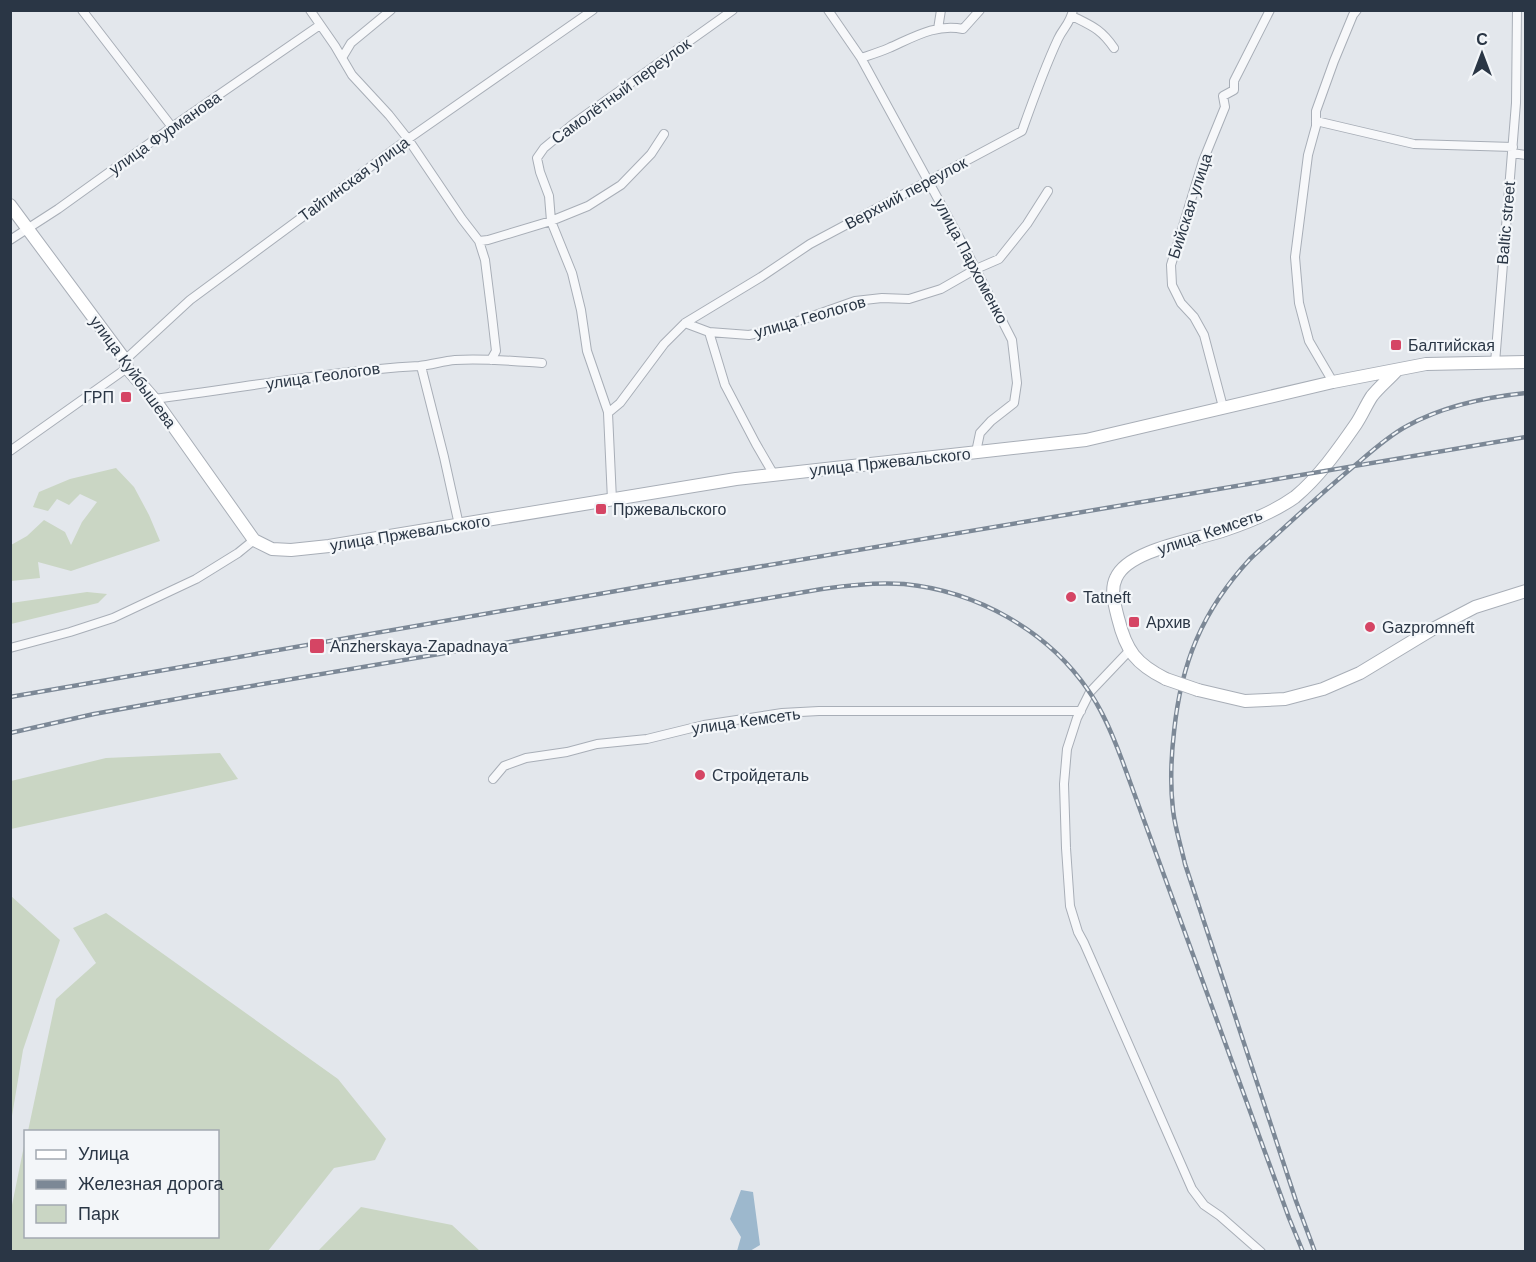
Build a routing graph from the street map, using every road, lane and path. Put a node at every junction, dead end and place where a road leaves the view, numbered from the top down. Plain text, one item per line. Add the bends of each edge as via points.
1 (82, 10) edge
2 (310, 10) edge
3 (391, 10) edge
4 (593, 10) edge
5 (733, 10) edge
6 (828, 10) edge
7 (941, 10) edge
8 (980, 10) edge
9 (1270, 10) edge
10 (1357, 10) edge
11 (1517, 10) edge
12 (1072, 13) edge
13 (320, 25) junction
14 (938, 29) junction
15 (351, 43) junction
16 (335, 46) junction
17 (1114, 48) dead end
18 (342, 58) junction
19 (861, 58) junction
20 (1316, 121) junction
21 (172, 127) junction
22 (664, 134) dead end
23 (408, 139) junction
24 (1513, 150) junction
25 (1526, 155) edge
26 (928, 181) junction
27 (1048, 191) dead end
28 (10, 205) edge
29 (551, 221) junction
30 (28, 229) junction
31 (10, 240) edge
32 (480, 241) junction
33 (976, 269) junction
34 (685, 323) junction
35 (709, 332) junction
36 (491, 360) junction
37 (1526, 362) edge
38 (542, 363) dead end
39 (1495, 363) junction
40 (126, 364) junction
41 (421, 366) junction
42 (1397, 370) junction
43 (1333, 382) junction
44 (154, 399) junction
45 (1223, 407) junction
46 (608, 413) junction
47 (10, 451) edge
48 (976, 452) junction
49 (774, 475) junction
50 (612, 500) junction
51 (459, 525) junction
52 (254, 540) junction
53 (1526, 591) edge
54 (10, 648) edge
55 (1129, 651) junction
56 (1079, 715) junction
57 (494, 779) dead end
58 (1261, 1251) edge

1 - 21 street
2 - 13 street
3 - 15 street
4 - 23 street, Тайгинская улица
5 - 29 street, Самолётный переулок via 544,148 537,158 549,196
6 - 19 street, улица Пархоменко
7 - 14 street
8 - 14 street via 963,29
9 - 45 street, Бийская улица via 1234,81 1234,90 1223,96 1225,107 1203,160 1171,265 1176,294 1204,334
10 - 20 street via 1334,61
11 - 24 street, Baltic street
12 - 17 street, Верхний переулок via 1104,34
12 - 26 street, Верхний переулок via 1054,47 1022,131
13 - 16 street
13 - 21 street, улица Фурманова
14 - 19 street
15 - 16 street
15 - 18 street
16 - 18 street
18 - 23 street
19 - 26 street, улица Пархоменко
20 - 24 street via 1414,144
20 - 43 street via 1295,257 1299,303 1309,341
21 - 30 street, улица Фурманова
22 - 29 street via 621,185 588,206
23 - 32 street
23 - 40 street, Тайгинская улица via 190,300
24 - 25 street
24 - 39 street, Baltic street
26 - 33 street, улица Пархоменко
26 - 34 street, Верхний переулок via 810,244
27 - 33 street, улица Геологов via 999,259
28 - 30 street, улица Куйбышева
29 - 32 street
29 - 46 street, Самолётный переулок via 572,273 587,351
30 - 31 street, улица Фурманова
30 - 40 street, улица Куйбышева
32 - 36 street via 496,351
33 - 35 street, улица Геологов via 941,289 909,299 855,301 749,335
33 - 48 street, улица Пархоменко via 1012,340 1017,383 1014,403 980,433
34 - 35 street, улица Геологов
34 - 46 street
35 - 49 street via 725,385
36 - 38 street, улица Геологов
36 - 41 street, улица Геологов via 455,360
37 - 39 street, улица Пржевальского
39 - 42 street, улица Пржевальского via 1426,364
40 - 44 street, улица Куйбышева
40 - 47 street, Тайгинская улица
41 - 44 street, улица Геологов
41 - 51 street
42 - 43 street, улица Пржевальского
42 - 55 street, улица Кемсеть via 1373,395 1313,481 1287,502 1257,518 1148,553 1125,565 1114,581 1114,597
43 - 45 street, улица Пржевальского
44 - 52 street, улица Куйбышева
45 - 48 street, улица Пржевальского via 1086,440
46 - 50 street, Самолётный переулок
48 - 49 street, улица Пржевальского
49 - 50 street, улица Пржевальского
50 - 51 street, улица Пржевальского
51 - 52 street, улица Пржевальского via 291,550 272,549
52 - 54 street via 195,579 113,618
53 - 55 street, улица Кемсеть, bridge via 1475,607 1360,673 1285,699 1245,701 1198,690 1147,669
55 - 56 street via 1090,692
56 - 57 street, улица Кемсеть via 782,713 526,758 504,766
56 - 58 street via 1067,749 1064,784 1070,906 1078,932 1192,1190

